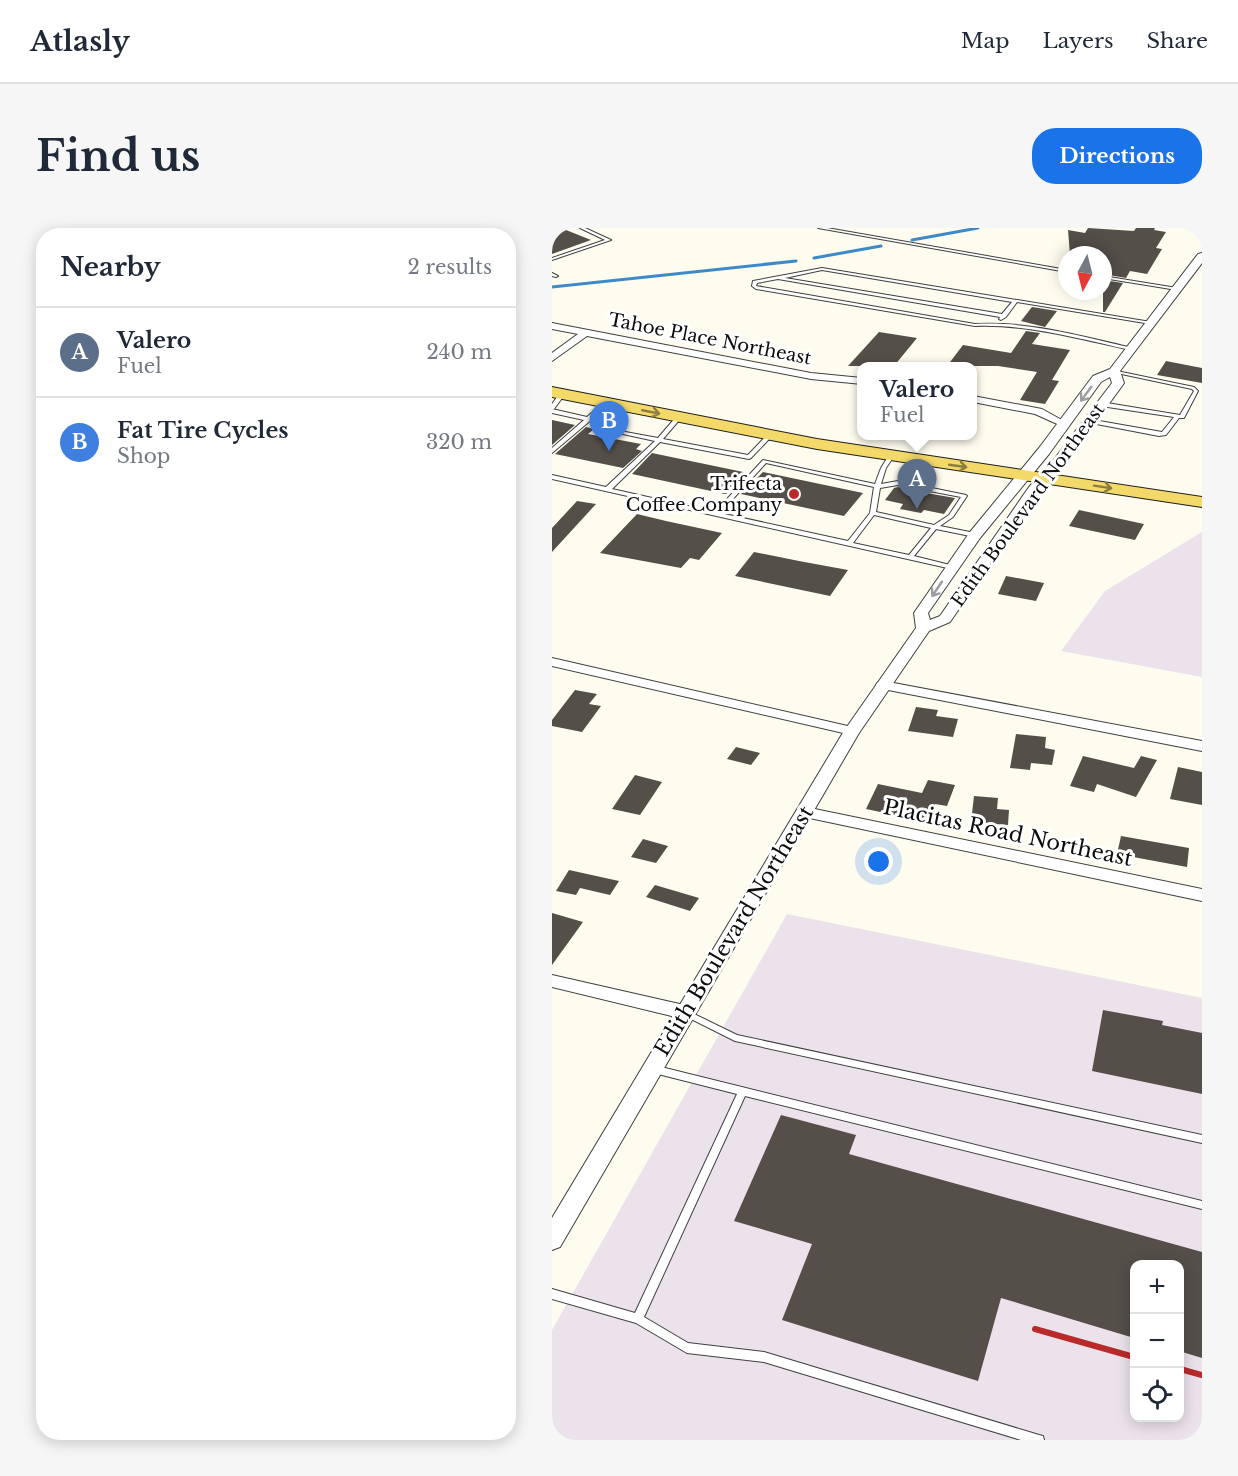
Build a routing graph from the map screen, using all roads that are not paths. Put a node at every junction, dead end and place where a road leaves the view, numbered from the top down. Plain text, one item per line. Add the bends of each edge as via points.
1 (582, 228) edge
2 (820, 228) edge
3 (1202, 256) edge
4 (552, 259) edge
5 (1058, 269) edge
6 (776, 277) junction
7 (1112, 278) edge
8 (1177, 289) junction
9 (1016, 300) junction
10 (1004, 316) junction
11 (999, 323) junction
12 (1151, 323) junction
13 (552, 326) edge
14 (586, 332) junction
15 (1131, 350) junction
16 (552, 358) edge
17 (1114, 371) junction
18 (552, 378) edge
19 (857, 381) edge
20 (977, 400) edge
21 (554, 401) edge
22 (606, 403) junction
23 (1101, 404) junction
24 (678, 418) junction
25 (1176, 418) junction
26 (589, 419) junction
27 (1088, 421) junction
28 (1064, 424) junction
29 (611, 430) dead end
30 (857, 435) edge
31 (770, 436) junction
32 (659, 440) junction
33 (894, 440) edge
34 (552, 451) edge
35 (891, 456) junction
36 (1036, 461) junction
37 (1051, 472) junction
38 (1023, 475) junction
39 (552, 477) edge
40 (879, 486) junction
41 (1202, 486) edge
42 (608, 489) junction
43 (1202, 502) edge
44 (717, 513) junction
45 (873, 513) junction
46 (935, 527) junction
47 (975, 535) junction
48 (850, 543) junction
49 (910, 557) junction
50 (952, 567) junction
51 (924, 628) junction
52 (552, 662) edge
53 (883, 685) junction
54 (852, 731) junction
55 (1202, 746) edge
56 (805, 812) junction
57 (1202, 895) edge
58 (552, 981) edge
59 (684, 1012) junction
60 (651, 1068) junction
61 (743, 1092) junction
62 (1202, 1139) edge
63 (1202, 1205) edge
64 (552, 1239) edge
65 (552, 1294) edge
66 (639, 1319) junction
67 (1039, 1440) edge

1 - 4 lane via 609,240
2 - 5 lane
3 - 8 street, Edith Boulevard Northeast
6 - 9 lane via 822,269
6 - 10 lane
6 - 11 lane via 755,282 754,286 975,325
7 - 8 lane
8 - 12 street, Edith Boulevard Northeast
9 - 10 lane
9 - 12 lane
10 - 11 lane
11 - 15 lane
12 - 15 street, Edith Boulevard Northeast
13 - 14 street, Tahoe Place Northeast
14 - 16 street
14 - 19 street, Tahoe Place Northeast via 811,376
15 - 17 street, Edith Boulevard Northeast
17 - 23 street, Edith Boulevard Northeast via 1118,383
17 - 25 lane via 1194,388 1182,417
17 -> 28 street, Edith Boulevard Northeast via 1097,379
18 - 30 main road
20 - 28 street via 1038,411
21 - 22 main road
21 - 26 lane
22 -> 24 main road
22 - 26 lane
23 - 25 lane
23 - 27 street, Edith Boulevard Northeast
24 - 31 main road
24 - 32 lane
25 - 27 lane via 1164,434
26 - 34 lane
27 - 37 street, Edith Boulevard Northeast
28 - 36 street, Edith Boulevard Northeast
29 - 32 lane
31 - 32 lane via 749,457
31 - 35 main road
32 - 42 lane
33 - 36 main road
35 -> 38 main road
35 - 40 lane via 882,468
36 - 37 main road
36 - 38 street, Edith Boulevard Northeast
37 - 38 main road
37 - 41 main road
37 -> 43 main road
37 - 51 street, Edith Boulevard Northeast via 1034,490 945,619
38 - 47 street, Edith Boulevard Northeast
39 - 42 lane
40 - 44 lane via 765,461
40 - 45 lane
40 - 46 lane via 898,483 964,495 951,516
42 - 44 lane
44 - 48 lane
45 - 46 lane
45 - 48 lane
46 - 47 lane
46 - 49 lane
47 - 50 street, Edith Boulevard Northeast
48 - 49 lane
49 - 50 lane
50 -> 51 street, Edith Boulevard Northeast via 921,613
51 - 53 street, Edith Boulevard Northeast
52 - 54 street
53 - 54 street, Edith Boulevard Northeast
53 - 55 street
54 - 56 street, Edith Boulevard Northeast
56 - 57 street, Placitas Road Northeast
56 - 59 street, Edith Boulevard Northeast
58 - 59 street
59 - 60 street, Edith Boulevard Northeast
59 - 62 lane via 735,1038
60 - 61 lane
60 - 64 street, Edith Boulevard Northeast
61 - 63 lane
61 - 66 lane
65 - 66 lane
66 - 67 lane via 687,1348 764,1357

